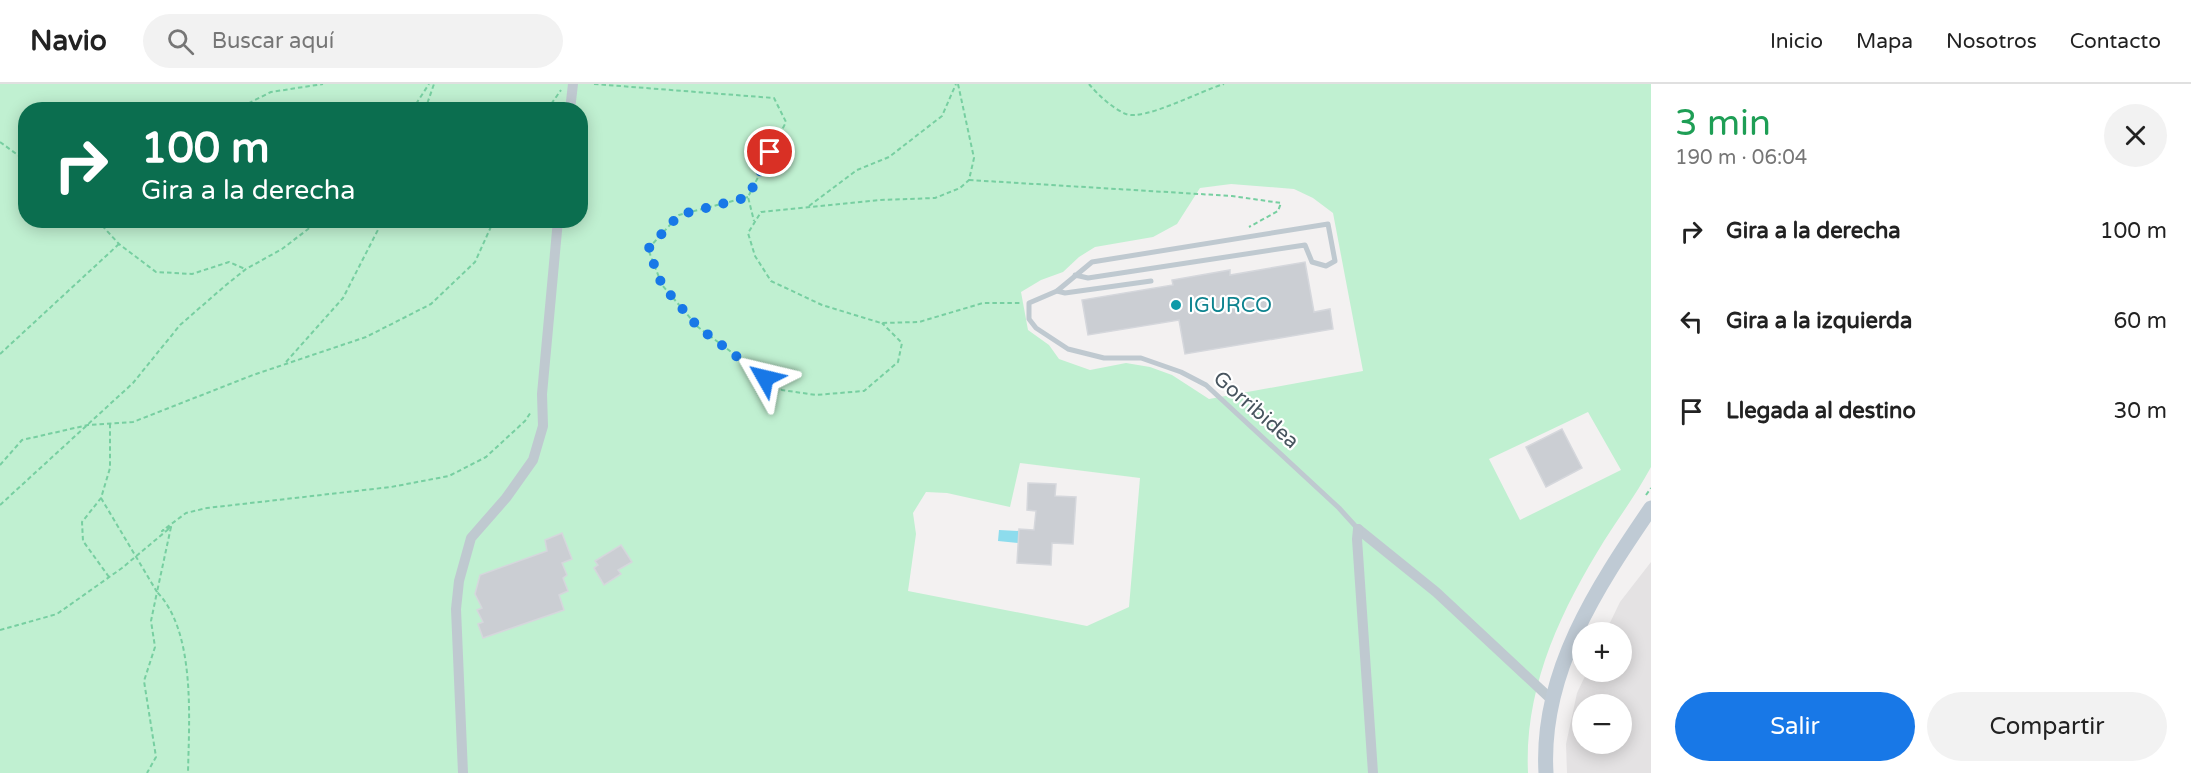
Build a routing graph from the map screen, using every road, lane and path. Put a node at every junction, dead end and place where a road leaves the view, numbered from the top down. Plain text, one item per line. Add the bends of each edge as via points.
1 (323, 84) edge
2 (429, 84) edge
3 (434, 84) edge
4 (594, 84) edge
5 (957, 84) edge
6 (1089, 84) edge
7 (1224, 84) edge
8 (569, 86) edge
9 (251, 102) edge
10 (417, 102) edge
11 (428, 102) edge
12 (552, 102) edge
13 (570, 102) edge
14 (0, 142) edge
15 (18, 155) edge
16 (969, 180) junction
17 (748, 197) junction
18 (809, 206) junction
19 (754, 223) junction
20 (104, 228) edge
21 (310, 228) edge
22 (378, 228) edge
23 (490, 228) edge
24 (557, 228) edge
25 (1249, 228) dead end
26 (119, 244) junction
27 (246, 269) junction
28 (1075, 275) junction
29 (1151, 281) dead end
30 (1057, 291) junction
31 (1029, 303) junction
32 (881, 323) junction
33 (0, 354) edge
34 (284, 364) junction
35 (542, 394) junction
36 (110, 424) junction
37 (88, 425) junction
38 (0, 465) edge
39 (101, 498) junction
40 (0, 505) edge
41 (1651, 508) edge
42 (171, 526) junction
43 (1651, 527) edge
44 (1358, 529) junction
45 (136, 555) junction
46 (109, 577) junction
47 (157, 592) junction
48 (1592, 622) edge
49 (0, 630) edge
50 (1572, 667) edge
51 (1553, 701) junction
52 (147, 773) edge
53 (188, 773) edge
54 (463, 773) edge
55 (1373, 773) edge
56 (1546, 773) edge
57 (1557, 773) edge

1 - 9 path via 271,92
2 - 10 path
3 - 11 path
4 - 17 path via 774,98 786,122
5 - 16 path via 974,158
5 - 18 path via 942,116 889,157 857,170
6 - 7 path via 1098,96 1127,114 1149,113
8 - 12 path via 559,91
8 - 13 street
14 - 15 path
16 - 18 path via 935,198
16 - 25 path via 1232,195 1281,203 1278,211
17 - 19 path
17 - 32 path via 679,215 648,249 662,285 698,327 782,390 816,395 864,391 898,362 902,343
18 - 19 path via 761,212
19 - 32 path via 748,233 755,256 771,280 822,305
20 - 26 path
21 - 27 path
22 - 34 path via 343,298
23 - 34 path via 475,262 431,304 366,337
24 - 35 street
26 - 27 path via 156,272 192,273 229,262
26 - 33 path
27 - 37 path via 180,326 133,383
28 - 28 lane via 1092,262 1328,224 1335,261 1326,266 1312,262 1305,245 1088,278
28 - 30 lane
29 - 30 lane
30 - 31 lane
31 - 32 path via 983,303 919,322
31 - 44 lane, Gorribidea via 1029,319 1036,328 1068,349 1104,358 1141,358 1206,385
34 - 36 path via 133,422
35 - 42 path via 525,422 486,457 449,476 391,488 207,508 186,513 162,531
35 - 54 street via 543,426 533,460 471,538 459,581 456,609
36 - 37 path
36 - 39 path via 110,468
37 - 38 path via 22,440
37 - 40 path
39 - 45 path
39 - 46 path via 82,522 83,541
41 - 51 main road via 1579,625 1562,664
42 - 45 path
42 - 47 path
43 - 48 main road via 1617,576
44 - 51 street via 1436,592
44 - 55 street
45 - 46 path
45 - 47 path
46 - 49 path via 57,614
47 - 52 path via 151,621 155,647 144,681 156,757
47 - 53 path via 180,630 189,710
50 - 57 main road via 1558,724
51 - 56 main road

